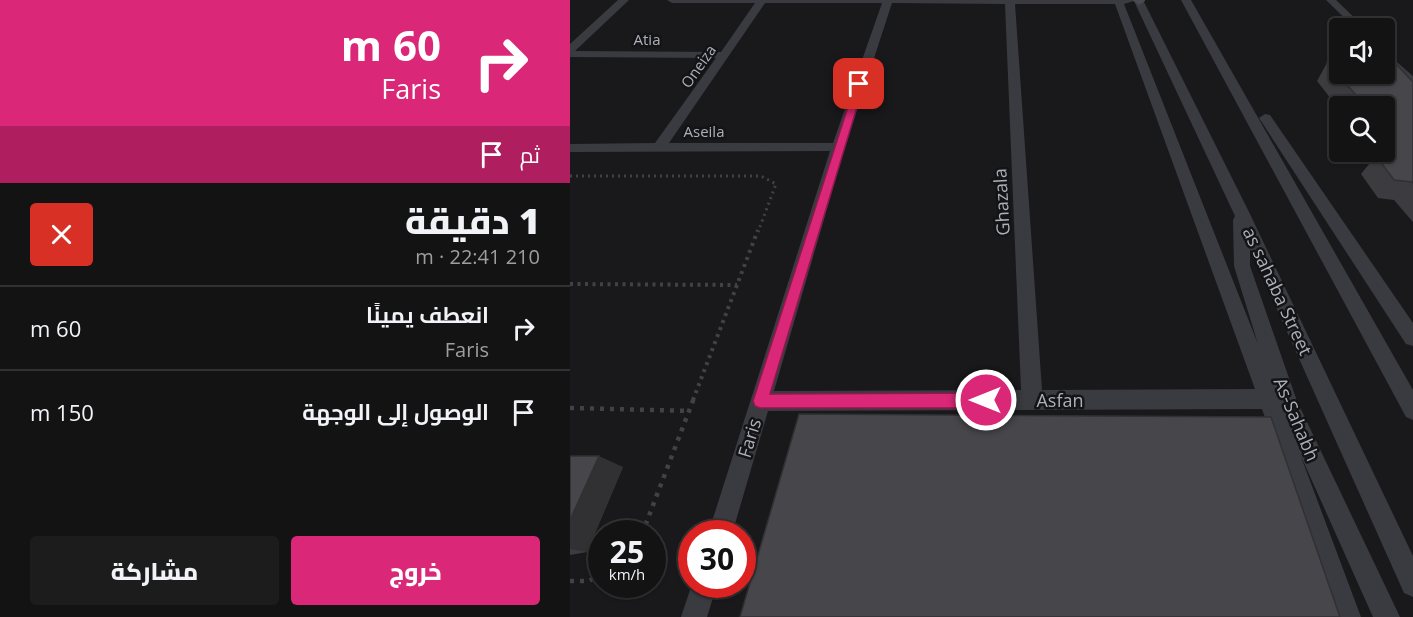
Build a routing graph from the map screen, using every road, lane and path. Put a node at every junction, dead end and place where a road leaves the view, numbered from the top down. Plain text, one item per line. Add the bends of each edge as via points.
1 (624, 0) edge
2 (672, 0) edge
3 (762, 0) edge
4 (887, 0) edge
5 (1138, 0) edge
6 (1187, 0) edge
7 (1331, 0) edge
8 (1010, 1) edge
9 (1118, 1) edge
10 (1350, 18) edge
11 (570, 52) edge
12 (724, 55) junction
13 (1395, 65) edge
14 (1413, 82) edge
15 (1244, 103) junction
16 (1278, 139) junction
17 (838, 147) junction
18 (570, 148) edge
19 (658, 148) junction
20 (570, 176) edge
21 (1241, 212) junction
22 (570, 284) edge
23 (737, 285) junction
24 (1413, 338) edge
25 (1032, 400) junction
26 (760, 401) junction
27 (1278, 401) junction
28 (570, 408) edge
29 (1413, 410) edge
30 (689, 411) junction
31 (647, 520) edge
32 (724, 520) edge
33 (570, 580) edge
34 (588, 581) edge
35 (1413, 584) edge
36 (700, 598) edge
37 (694, 617) edge
38 (1348, 617) edge
39 (1387, 617) edge

1 - 11 street
2 - 3 street
3 - 4 street
3 - 12 street, Oneiza
4 - 8 street
4 - 17 street, Faris
5 - 9 street
5 - 21 street, as sahaba Street
6 - 15 street
6 - 16 street via 1200,10
7 - 10 street
8 - 9 street
8 - 25 street, Ghazala
9 - 27 street
11 - 12 street, Atia
12 - 19 street, Oneiza
13 - 14 street
15 - 16 street
15 - 29 street
16 - 24 street
17 - 19 street, Aseila
17 - 26 street, Faris
18 - 19 street, Aseila
20 - 23 path via 761,176 776,184
21 - 27 street, As-Sahabh via 1242,266
21 - 35 street, as sahaba Street
22 - 23 path
23 - 30 path
25 - 26 street, Asfan
25 - 27 street, Asfan
26 - 32 street, Faris
27 - 38 street
27 - 39 street, As-Sahabh
28 - 30 path
30 - 31 path
33 - 34 path
36 - 37 street

